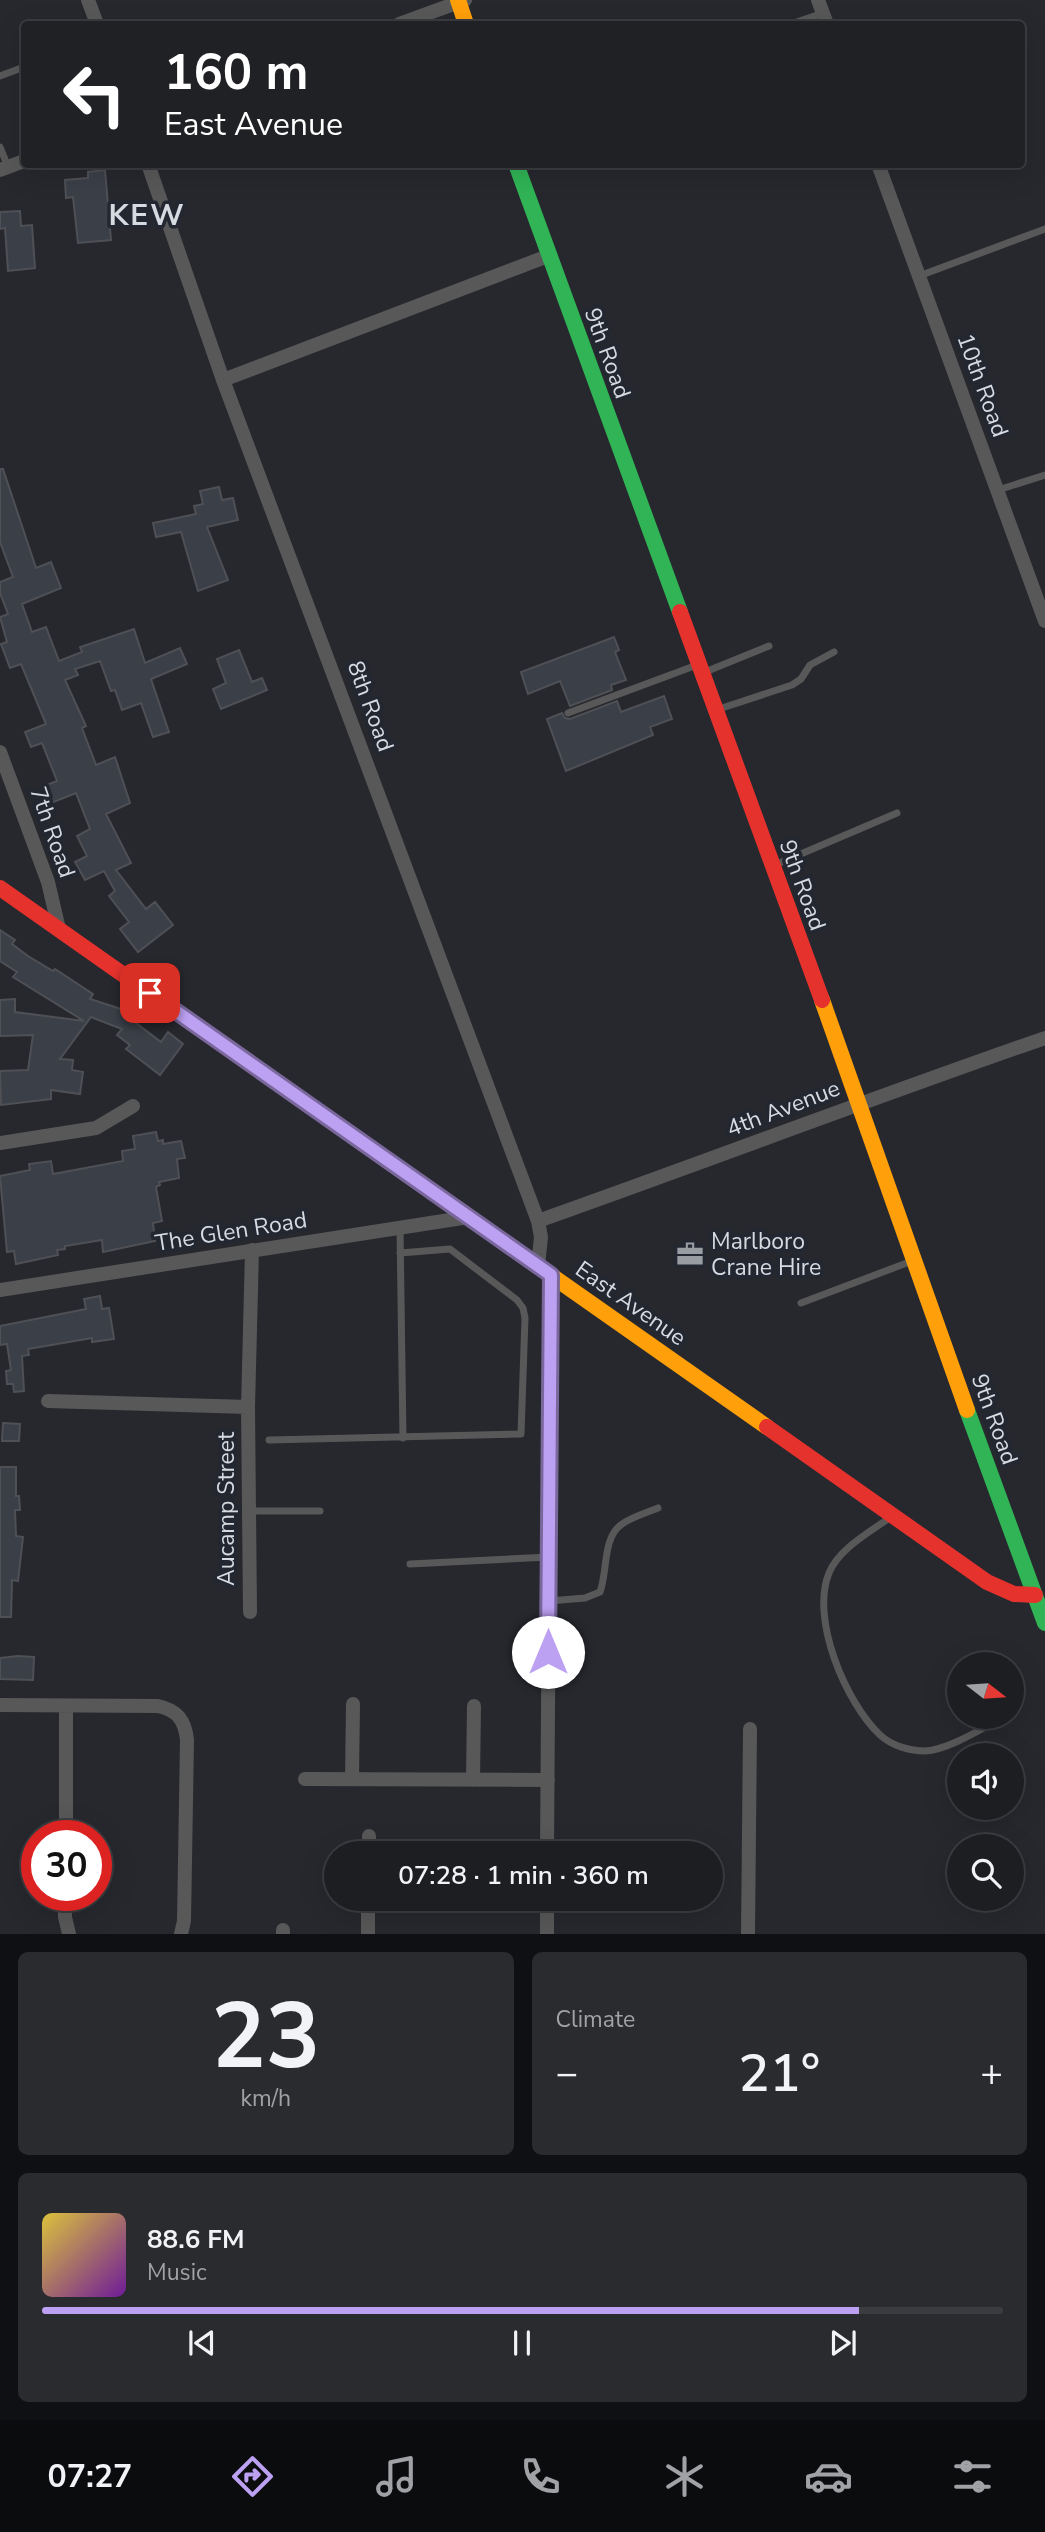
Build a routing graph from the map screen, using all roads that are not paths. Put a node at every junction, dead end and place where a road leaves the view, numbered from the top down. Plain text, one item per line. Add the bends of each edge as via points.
1 (88, 0) edge
2 (460, 1) edge
3 (822, 12) edge
4 (96, 21) edge
5 (407, 21) edge
6 (465, 21) edge
7 (800, 21) edge
8 (21, 68) edge
9 (0, 76) edge
10 (0, 147) edge
11 (21, 162) edge
12 (4, 168) edge
13 (149, 168) edge
14 (517, 168) edge
15 (879, 168) edge
16 (1045, 229) edge
17 (548, 256) junction
18 (919, 276) junction
19 (223, 380) junction
20 (1045, 475) edge
21 (998, 490) junction
22 (1045, 621) edge
23 (769, 646) dead end
24 (834, 652) dead end
25 (700, 669) junction
26 (715, 710) junction
27 (568, 713) dead end
28 (0, 752) edge
29 (897, 813) dead end
30 (772, 867) junction
31 (0, 888) edge
32 (59, 929) junction
33 (1045, 1038) edge
34 (859, 1102) junction
35 (133, 1106) dead end
36 (0, 1143) edge
37 (469, 1217) junction
38 (538, 1221) junction
39 (400, 1228) junction
40 (253, 1250) junction
41 (400, 1253) junction
42 (913, 1261) junction
43 (545, 1270) junction
44 (0, 1290) edge
45 (801, 1303) dead end
46 (48, 1401) dead end
47 (248, 1407) junction
48 (403, 1438) junction
49 (269, 1440) dead end
50 (658, 1508) dead end
51 (249, 1511) junction
52 (320, 1511) dead end
53 (892, 1515) junction
54 (549, 1557) junction
55 (410, 1564) dead end
56 (1035, 1595) junction
57 (549, 1601) junction
58 (250, 1612) dead end
59 (1045, 1623) edge
60 (0, 1704) edge
61 (353, 1704) dead end
62 (66, 1706) junction
63 (474, 1706) dead end
64 (750, 1729) dead end
65 (979, 1729) edge
66 (352, 1778) junction
67 (305, 1779) dead end
68 (473, 1780) junction
69 (548, 1780) junction
70 (66, 1820) edge
71 (369, 1836) dead end
72 (369, 1841) edge
73 (547, 1841) edge
74 (65, 1911) edge
75 (369, 1911) edge
76 (547, 1911) edge
77 (69, 1934) edge
78 (181, 1934) edge
79 (368, 1934) edge
80 (547, 1934) edge
81 (748, 1934) edge

1 - 4 street
2 - 5 street
2 - 6 main road
3 - 7 lane
8 - 9 lane
10 - 12 lane
11 - 12 street
13 - 19 street, 8th Road
14 - 17 main road, 9th Road
15 - 18 street, 10th Road
16 - 18 lane
17 - 19 street
17 - 25 main road, 9th Road
18 - 21 street, 10th Road
19 - 38 street, 8th Road
20 - 21 lane
21 - 22 street, 10th Road
23 - 25 lane
24 - 26 lane via 810,665 797,683
25 - 26 main road, 9th Road
25 - 27 lane
26 - 30 main road, 9th Road
28 - 32 street, 7th Road via 48,882
29 - 30 lane
30 - 34 main road, 9th Road
31 - 32 main road, East Avenue
32 - 37 main road, East Avenue
33 - 34 street, 4th Avenue
34 - 38 street, 4th Avenue
34 - 42 main road, 9th Road
35 - 36 street via 96,1128
37 - 39 street, The Glen Road
37 - 43 main road, East Avenue
38 - 43 street, 8th Road
39 - 40 street, The Glen Road
39 - 41 lane
40 - 44 street, The Glen Road
40 - 47 street, Aucamp Street
41 - 48 lane
41 - 48 lane via 450,1249 517,1300 525,1318 521,1434
42 - 45 lane
42 - 56 main road, 9th Road
43 - 53 main road, East Avenue
43 - 54 street, 8th Road
46 - 47 street, Aucamp Street
47 - 51 street, Aucamp Street
48 - 49 lane
50 - 57 lane via 616,1529 600,1591 585,1598
51 - 52 lane
51 - 58 street, Aucamp Street
53 - 56 main road, East Avenue via 999,1589
53 - 65 lane via 835,1563 824,1588 826,1634 858,1709 882,1736 904,1748 923,1751
54 - 55 lane
54 - 57 street, 8th Road
56 - 59 main road, 9th Road
57 - 69 street, 8th Road
60 - 62 street
61 - 66 street
62 - 70 street
62 - 78 street via 158,1706 182,1719 187,1740
63 - 68 street
64 - 81 street
66 - 67 street
66 - 68 street
68 - 69 street
69 - 73 street, 8th Road
71 - 72 street
74 - 77 street
75 - 79 street
76 - 80 street

